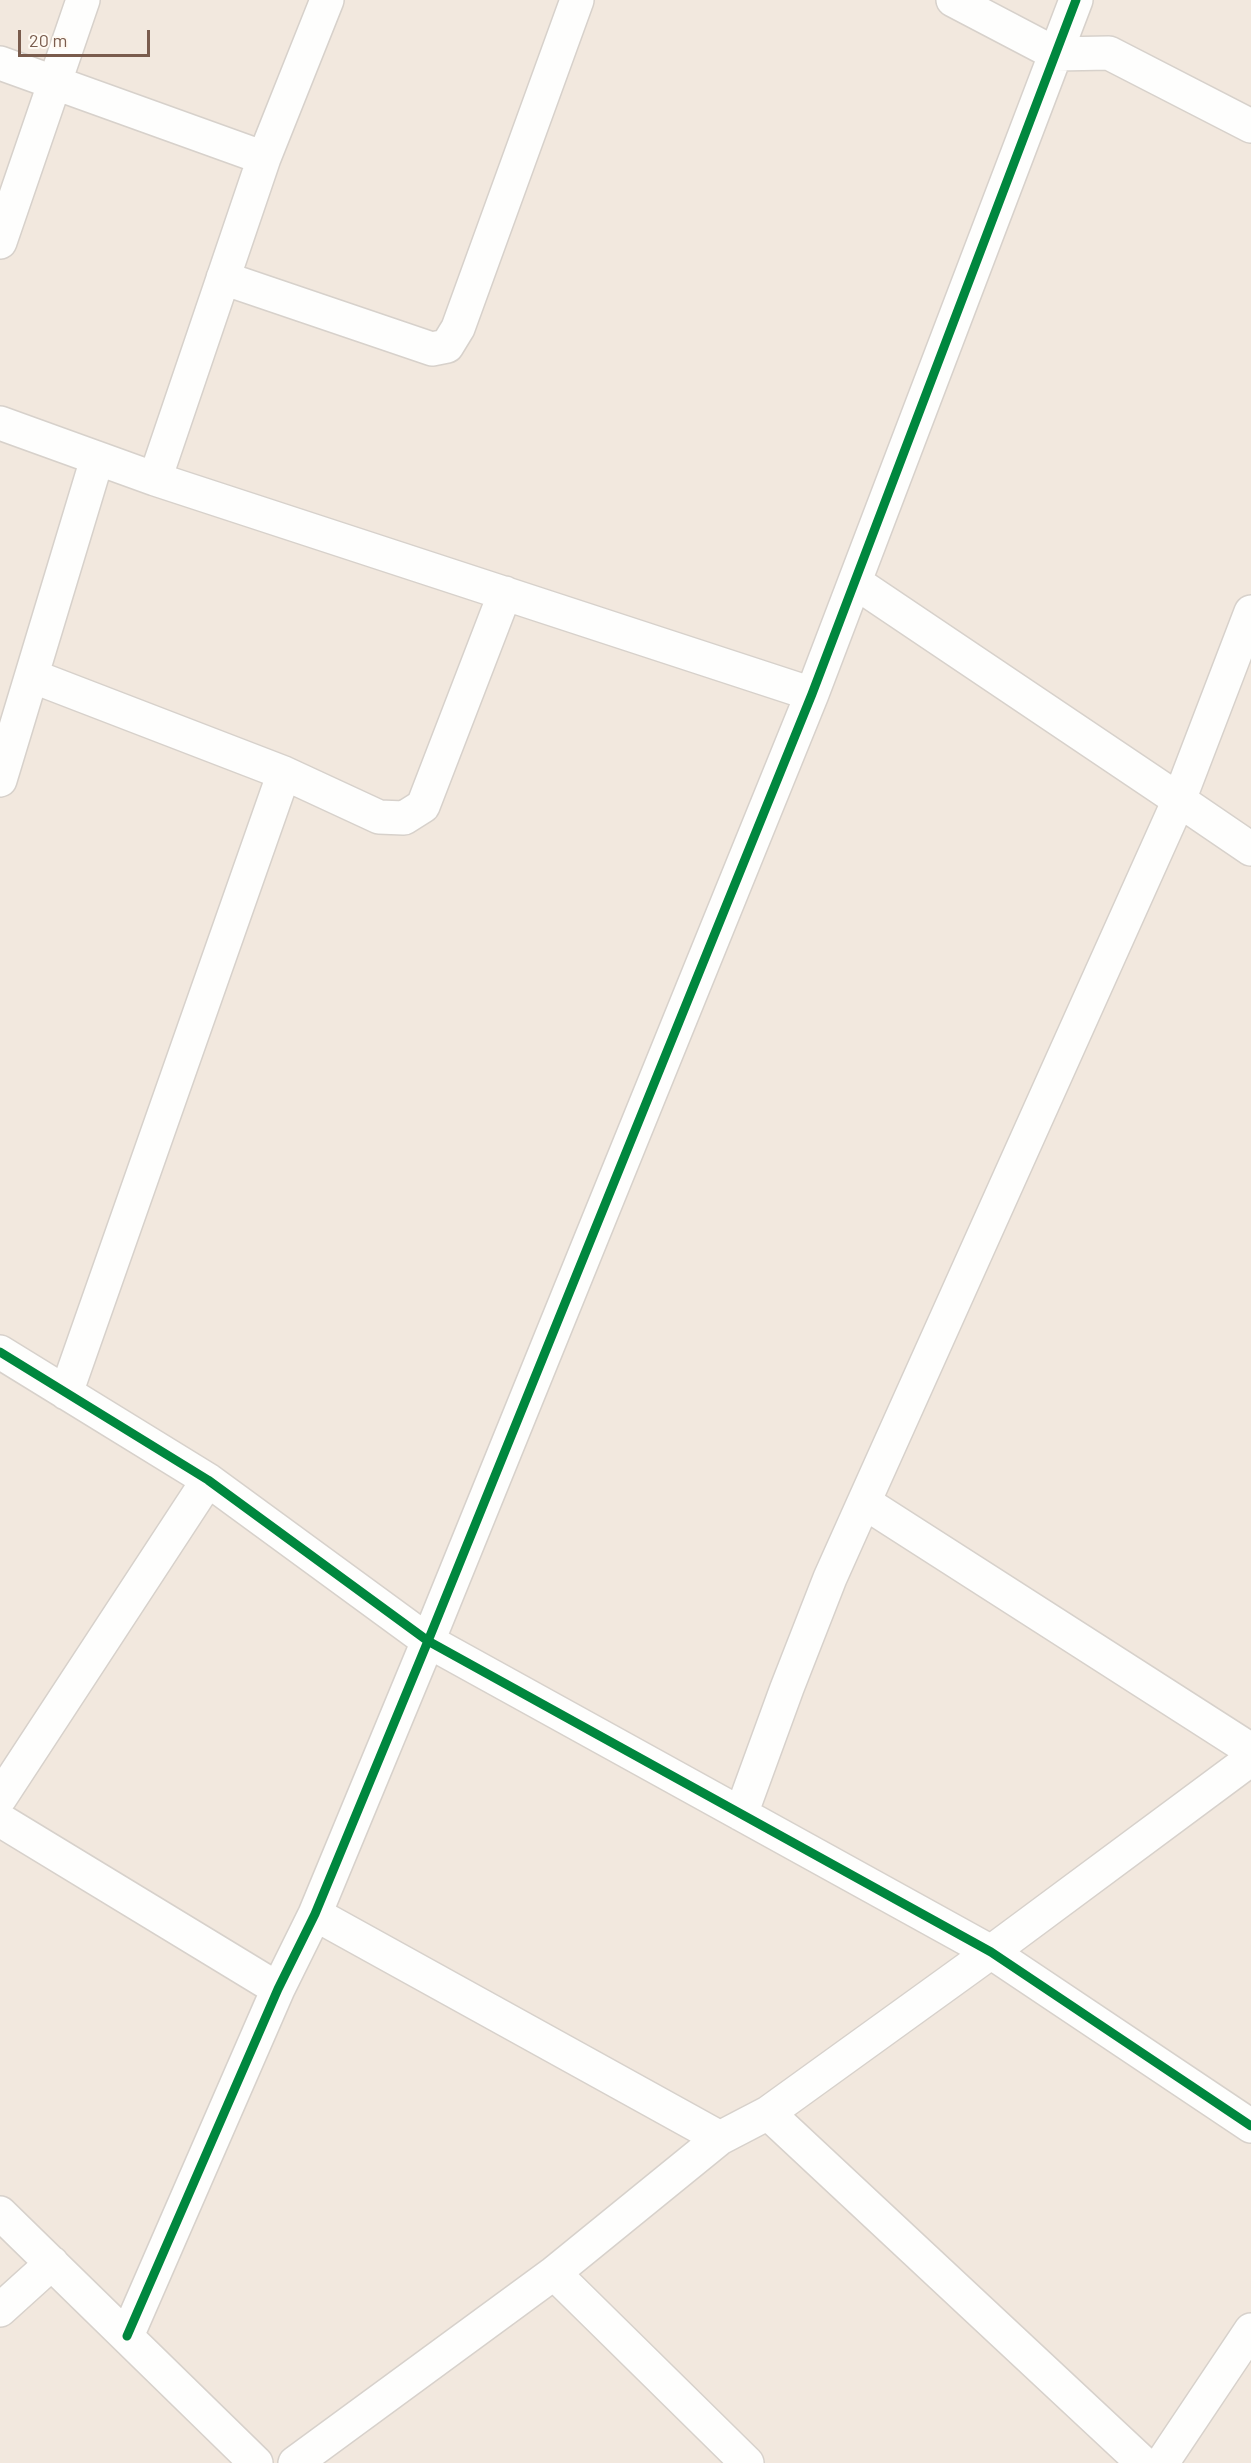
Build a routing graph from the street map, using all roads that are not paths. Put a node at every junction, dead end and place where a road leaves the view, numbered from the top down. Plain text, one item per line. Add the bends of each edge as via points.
1 (83, 0) edge
2 (327, 0) edge
3 (577, 0) edge
4 (953, 0) edge
5 (1075, 0) edge
6 (1108, 53) junction
7 (1056, 54) junction
8 (0, 63) edge
9 (54, 83) junction
10 (1251, 126) edge
11 (264, 158) junction
12 (0, 242) edge
13 (223, 278) junction
14 (0, 423) edge
15 (97, 459) junction
16 (155, 479) junction
17 (855, 582) junction
18 (505, 593) junction
19 (1251, 612) edge
20 (32, 676) junction
21 (812, 694) junction
22 (284, 773) junction
23 (0, 780) edge
24 (1179, 800) junction
25 (1251, 849) edge
26 (0, 1352) edge
27 (66, 1393) junction
28 (208, 1480) junction
29 (864, 1502) junction
30 (428, 1641) junction
31 (1251, 1750) edge
32 (1251, 1759) edge
33 (0, 1798) edge
34 (741, 1814) junction
35 (0, 1820) edge
36 (315, 1914) junction
37 (992, 1952) junction
38 (278, 1989) junction
39 (768, 2113) junction
40 (1251, 2126) edge
41 (720, 2138) junction
42 (0, 2213) edge
43 (52, 2263) junction
44 (554, 2273) junction
45 (0, 2310) edge
46 (1251, 2330) edge
47 (127, 2336) junction
48 (256, 2463) edge
49 (295, 2463) edge
50 (747, 2463) edge
51 (1143, 2463) edge
52 (1161, 2463) edge

1 - 9 street
2 - 11 street
3 - 13 street via 458,328 447,346 432,349
4 - 7 street
5 - 6 street
5 - 7 street
6 - 7 street
6 - 10 street
7 - 17 street
8 - 9 street
9 - 11 street
9 - 12 street
11 - 13 street
13 - 16 street
14 - 15 street
15 - 16 street
15 - 20 street
16 - 18 street
17 - 21 street
17 - 24 street
18 - 21 street
18 - 22 street via 423,806 404,818 379,817
19 - 24 street
20 - 22 street
20 - 23 street
21 - 30 street
22 - 27 street
24 - 25 street
24 - 29 street
26 - 27 street
27 - 28 street
28 - 30 street
28 - 33 street
29 - 31 street
29 - 34 street via 808,1633
30 - 34 street
30 - 36 street
32 - 37 street
34 - 37 street
35 - 38 street
36 - 38 street
36 - 41 street
37 - 39 street
37 - 40 street
38 - 47 street
39 - 41 street
39 - 51 street
41 - 44 street
42 - 43 street
43 - 45 street
43 - 47 street
44 - 49 street
44 - 50 street
46 - 52 street
47 - 48 street

